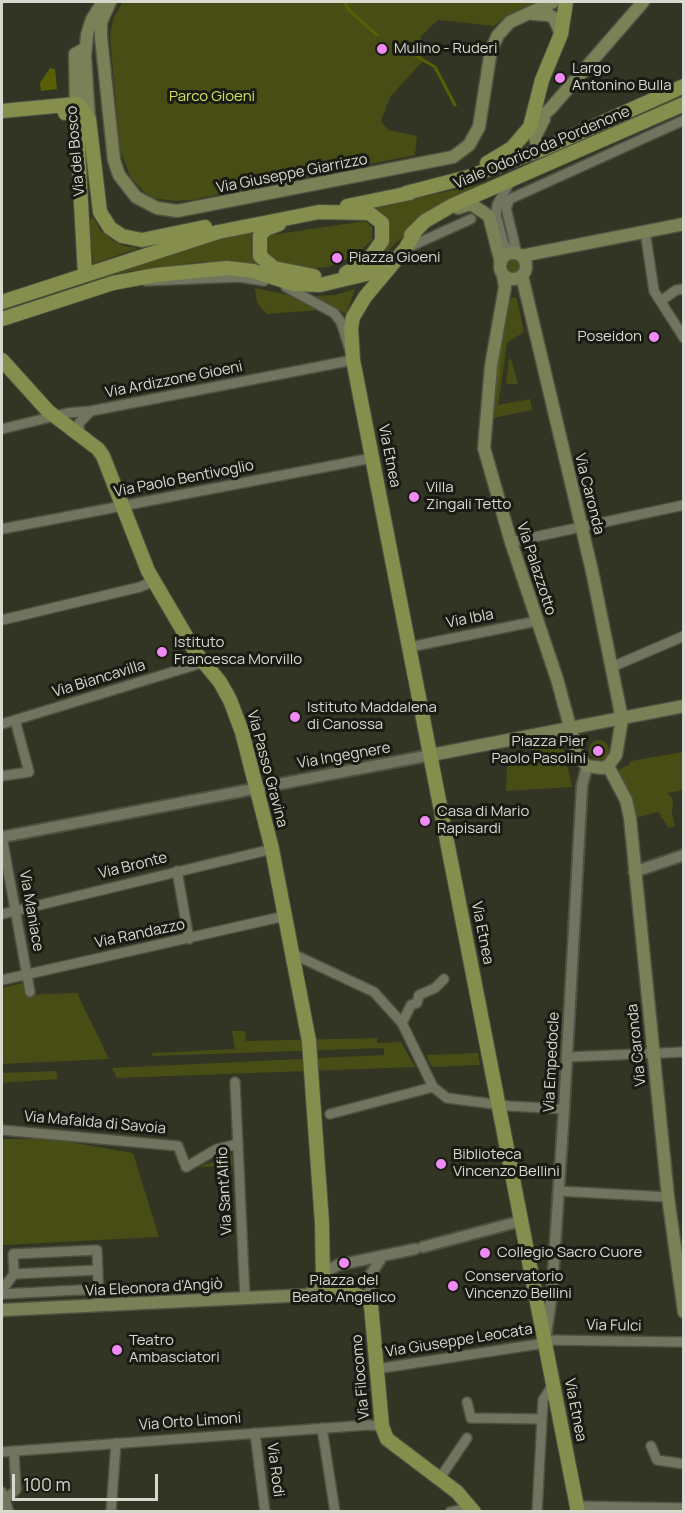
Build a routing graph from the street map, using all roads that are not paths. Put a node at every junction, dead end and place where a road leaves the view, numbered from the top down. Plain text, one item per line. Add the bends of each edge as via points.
1 (104, 2) edge
2 (110, 2) edge
3 (554, 2) edge
4 (566, 2) edge
5 (643, 2) edge
6 (526, 15) junction
7 (561, 34) junction
8 (86, 48) junction
9 (103, 58) junction
10 (684, 86) edge
11 (87, 92) junction
12 (539, 93) junction
13 (684, 105) edge
14 (77, 107) junction
15 (551, 108) junction
16 (2, 111) edge
17 (2, 119) edge
18 (89, 119) junction
19 (684, 120) edge
20 (530, 127) junction
21 (543, 149) junction
22 (510, 182) junction
23 (408, 193) junction
24 (319, 212) junction
25 (437, 214) junction
26 (287, 217) junction
27 (471, 219) dead end
28 (684, 224) edge
29 (645, 231) junction
30 (418, 235) junction
31 (517, 254) junction
32 (502, 269) junction
33 (366, 274) junction
34 (85, 275) junction
35 (341, 276) junction
36 (522, 276) junction
37 (123, 280) junction
38 (320, 285) junction
39 (684, 289) edge
40 (661, 301) junction
41 (2, 302) edge
42 (2, 319) edge
43 (684, 338) edge
44 (2, 360) edge
45 (354, 360) junction
46 (91, 411) junction
47 (55, 417) junction
48 (2, 429) edge
49 (79, 434) junction
50 (372, 458) junction
51 (684, 505) edge
52 (122, 506) junction
53 (582, 528) junction
54 (2, 529) edge
55 (511, 542) junction
56 (154, 581) junction
57 (2, 620) edge
58 (537, 621) junction
59 (684, 636) edge
60 (410, 647) junction
61 (204, 662) junction
62 (612, 667) junction
63 (684, 706) edge
64 (622, 719) junction
65 (15, 720) junction
66 (2, 724) edge
67 (572, 729) junction
68 (431, 755) junction
69 (587, 766) junction
70 (612, 772) junction
71 (2, 776) edge
72 (256, 787) junction
73 (2, 837) edge
74 (272, 849) junction
75 (684, 855) edge
76 (177, 871) junction
77 (634, 872) junction
78 (15, 911) junction
79 (2, 914) edge
80 (285, 916) junction
81 (189, 939) junction
82 (293, 954) junction
83 (27, 975) junction
84 (444, 979) dead end
85 (2, 980) edge
86 (30, 992) dead end
87 (402, 1023) junction
88 (684, 1052) edge
89 (653, 1053) junction
90 (567, 1057) junction
91 (235, 1082) dead end
92 (433, 1087) junction
93 (499, 1104) junction
94 (564, 1108) junction
95 (330, 1114) dead end
96 (2, 1130) edge
97 (238, 1144) junction
98 (558, 1191) junction
99 (668, 1197) junction
100 (521, 1221) junction
101 (381, 1258) junction
102 (98, 1270) junction
103 (14, 1274) junction
104 (323, 1276) junction
105 (99, 1289) junction
106 (2, 1292) edge
107 (245, 1298) junction
108 (371, 1305) junction
109 (99, 1306) junction
110 (2, 1310) edge
111 (684, 1312) edge
112 (545, 1340) junction
113 (684, 1342) edge
114 (376, 1370) junction
115 (554, 1383) junction
116 (467, 1402) dead end
117 (542, 1419) junction
118 (382, 1426) junction
119 (322, 1428) junction
120 (255, 1433) junction
121 (467, 1438) dead end
122 (116, 1443) junction
123 (651, 1446) dead end
124 (14, 1450) junction
125 (2, 1452) edge
126 (684, 1464) edge
127 (440, 1478) junction
128 (3, 1496) edge
129 (684, 1508) edge
130 (577, 1509) edge
131 (473, 1510) edge
132 (9, 1512) edge
133 (111, 1512) edge
134 (265, 1512) edge
135 (335, 1512) edge
136 (450, 1512) edge
137 (537, 1512) edge

1 - 8 main road, Via del Bosco via 92,19
2 - 9 main road via 101,22
3 - 6 main road, Via Giuseppe Giarrizzo
4 - 7 main road
5 - 15 main road
6 - 7 main road via 549,15
6 - 9 main road, Via Giuseppe Giarrizzo via 510,22 498,35 491,50 479,127 469,145 453,157 177,211 146,203 127,188 119,174 111,151
7 - 12 main road
8 - 9 main road via 92,48
8 - 11 main road, Via del Bosco
8 - 14 main road via 75,54
10 - 21 main road, Viale Odorico da Pordenone
11 - 14 main road
11 - 18 main road, Via del Bosco
12 - 15 street
12 - 20 main road
13 - 22 main road, Viale Odorico da Pordenone
14 - 16 main road
14 - 17 main road
14 - 18 main road
14 - 34 main road, Via del Bosco
15 - 20 main road
15 - 21 main road via 535,137
18 - 26 main road, Via del Bosco via 97,203 103,218 116,232 130,238 152,239 248,218
19 - 31 street via 510,199 506,208
20 - 23 main road via 500,157
21 - 23 main road, Viale Odorico da Pordenone via 468,177
22 - 25 main road, Viale Odorico da Pordenone
22 - 31 street via 496,214 504,245
23 - 24 main road
24 - 26 main road
24 - 35 main road via 363,212 382,223 382,241 374,256
24 - 35 main road via 266,229 260,235 260,256 274,268 300,275
25 - 30 main road, Viale Odorico da Pordenone
25 - 32 main road, Via Palazzotto via 471,204 480,207 489,216
26 - 34 main road via 192,239
27 - 30 street
28 - 29 main road
29 - 31 main road
29 - 40 street via 654,291
30 - 33 main road
30 - 45 main road, Via Etnea via 365,297 353,317
31 - 32 main road via 506,256
31 - 36 main road via 526,266
32 - 36 main road via 512,279
32 - 55 main road, Via Palazzotto via 505,287 483,437
33 - 35 main road
33 - 38 main road
34 - 41 main road
35 - 38 main road
36 - 53 main road, Via Caronda
37 - 38 main road via 205,270 253,271 294,284
37 - 42 main road
37 - 45 street via 168,282 239,277 293,290 334,312
39 - 40 street
40 - 43 street
44 - 47 main road, Via Passo Gravina
45 - 46 street, Via Ardizzone Gioeni
45 - 50 main road, Via Etnea
46 - 47 street, Via Ardizzone Gioeni
46 - 49 street via 79,423
47 - 48 street, Via Ardizzone Gioeni
47 - 49 main road, Via Passo Gravina
49 - 52 main road, Via Passo Gravina via 103,456
50 - 52 street, Via Paolo Bentivoglio
50 - 60 main road, Via Etnea
51 - 53 street
52 - 54 street, Via Paolo Bentivoglio
52 - 56 main road, Via Passo Gravina
53 - 55 street
53 - 62 main road, Via Caronda
55 - 58 main road, Via Palazzotto
56 - 57 street
56 - 61 main road, Via Passo Gravina
58 - 60 street, Via Ibla
58 - 67 main road, Via Palazzotto
59 - 62 street
60 - 68 main road, Via Etnea
61 - 65 street, Via Biancavilla
61 - 72 main road, Via Passo Gravina via 220,682 238,717
62 - 64 main road, Via Caronda
63 - 64 main road, Via Ingegnere
64 - 67 main road, Via Ingegnere
64 - 70 main road
65 - 66 street, Via Biancavilla
65 - 71 street via 29,772
67 - 68 main road, Via Ingegnere
67 - 69 main road, Via Palazzotto via 578,756
68 - 72 street, Via Ingegnere
68 - 93 main road, Via Etnea
69 - 70 main road
69 - 90 street, Via Empedocle via 582,786
70 - 77 main road, Via Caronda via 626,800
72 - 73 street, Via Ingegnere
72 - 74 main road, Via Passo Gravina
73 - 78 street, Via Maniace
74 - 76 street, Via Bronte
74 - 80 main road, Via Passo Gravina
75 - 77 street
76 - 78 street, Via Bronte
76 - 81 street
77 - 89 main road, Via Caronda
78 - 79 street, Via Bronte
78 - 83 street, Via Maniace
80 - 81 street, Via Randazzo
80 - 82 main road, Via Passo Gravina
81 - 83 street, Via Randazzo
82 - 87 street via 374,992
82 - 104 main road, bridge via 309,1041
83 - 85 street, Via Randazzo
83 - 86 street, Via Maniace
84 - 87 street via 419,995
87 - 92 street
88 - 89 street
89 - 90 street
89 - 99 main road, Via Caronda
90 - 94 street, Via Empedocle
91 - 97 street, Via Sant'Alfio
92 - 93 street via 447,1098
92 - 95 street
93 - 94 street
93 - 100 main road, Via Etnea
94 - 98 street, Via Empedocle
96 - 97 street, Via Mafalda di Savoia via 178,1146 186,1167 217,1149
97 - 107 street, Via Sant'Alfio
98 - 99 street
98 - 112 street, Via Empedocle
99 - 111 main road, Via Caronda
100 - 101 street
100 - 112 main road, Via Etnea
101 - 104 street via 338,1265
101 - 108 street via 370,1276
102 - 103 street
102 - 103 street via 96,1250 13,1254
102 - 105 street
103 - 106 street
104 - 107 main road, Via Eleonora d'Angiò via 308,1295
104 - 108 main road via 339,1295 365,1298
105 - 106 street
105 - 109 street
107 - 109 main road, Via Eleonora d'Angiò
108 - 114 main road, Via Filocomo
109 - 110 main road, Via Eleonora d'Angiò
112 - 113 street, Via Fulci
112 - 114 street, Via Giuseppe Leocata
112 - 115 main road, Via Etnea
114 - 118 main road, Via Filocomo
115 - 117 street via 543,1400
115 - 130 main road, Via Etnea
116 - 117 street via 471,1418
117 - 137 street
118 - 119 street, Via Orto Limoni
118 - 127 main road, Via Filocomo via 393,1445
119 - 120 street, Via Orto Limoni
119 - 135 street
120 - 122 street, Via Orto Limoni
120 - 134 street, Via Rodi
121 - 127 street
122 - 124 street, Via Orto Limoni
122 - 133 street
123 - 126 street via 657,1460
124 - 125 street, Via Orto Limoni
124 - 128 street via 16,1490
127 - 131 main road, Via Filocomo
128 - 132 street
129 - 130 street
131 - 136 street

